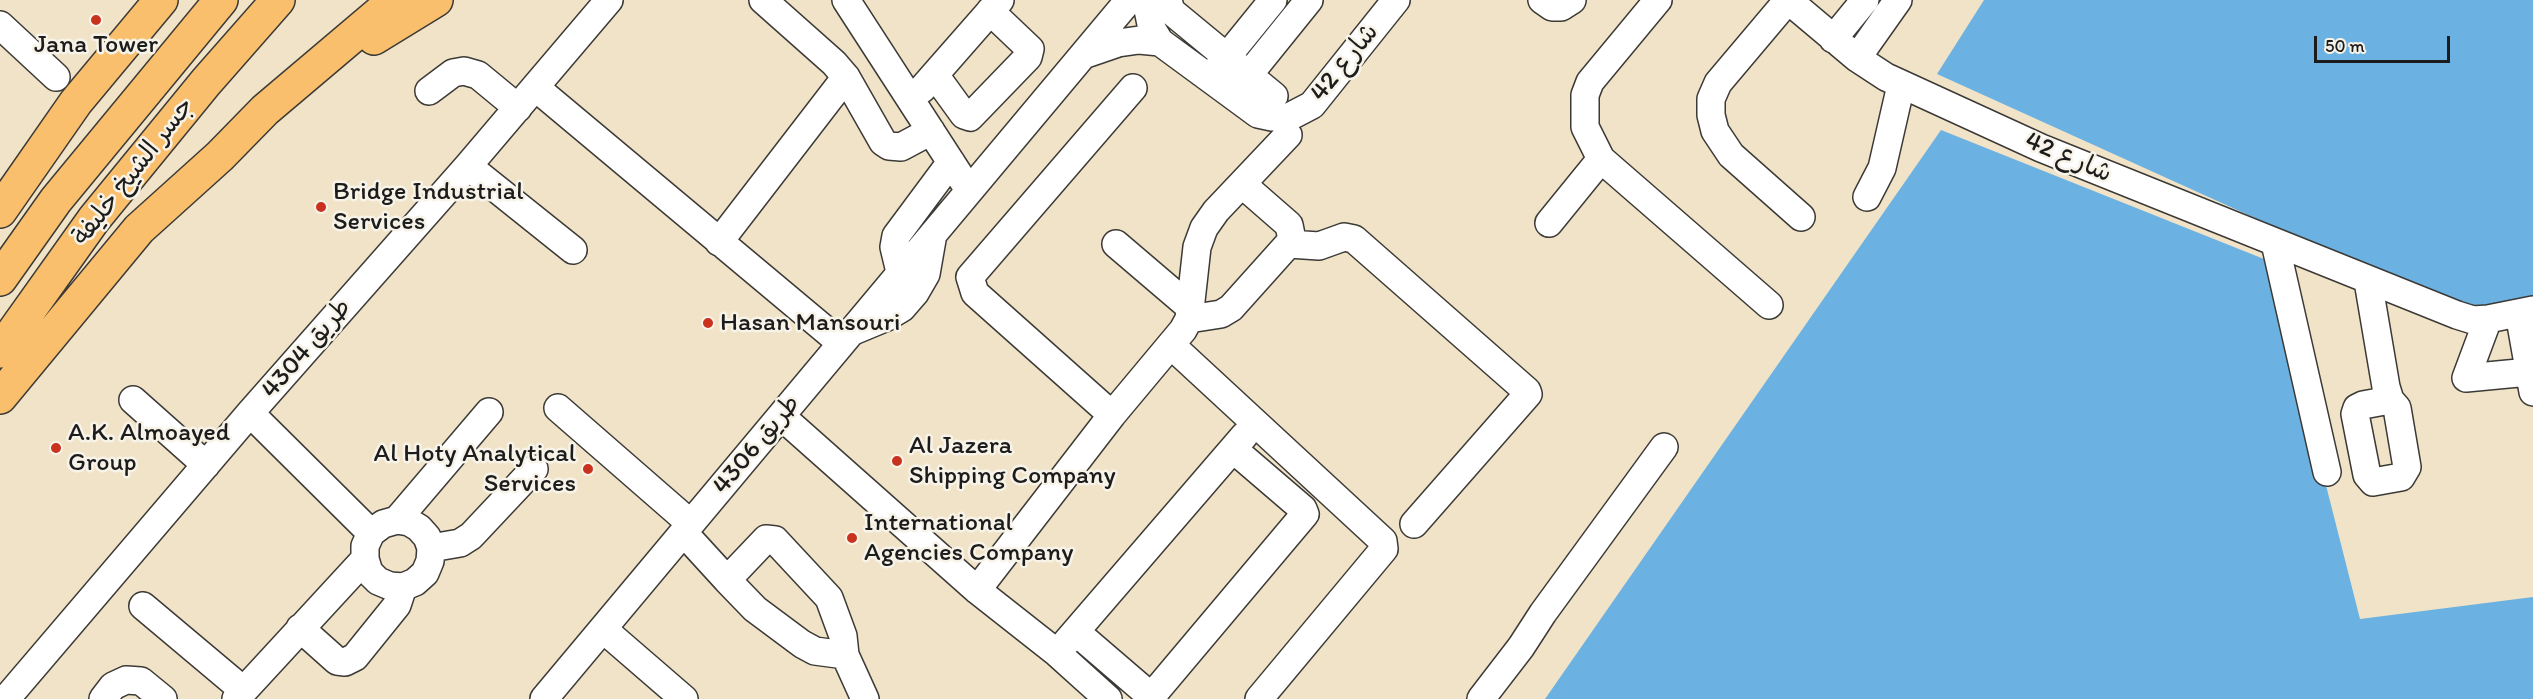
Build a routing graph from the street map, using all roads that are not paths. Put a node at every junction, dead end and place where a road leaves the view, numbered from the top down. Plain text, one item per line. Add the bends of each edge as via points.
1 (161, 0) edge
2 (221, 0) edge
3 (278, 0) edge
4 (395, 0) edge
5 (436, 0) edge
6 (763, 0) edge
7 (1129, 0) edge
8 (1146, 0) edge
9 (1168, 0) edge
10 (1274, 0) edge
11 (1309, 0) edge
12 (1396, 0) edge
13 (1542, 0) edge
14 (1572, 0) edge
15 (1658, 0) edge
16 (1788, 0) edge
17 (1865, 0) edge
18 (1898, 0) edge
19 (849, 1) edge
20 (604, 3) edge
21 (995, 5) edge
22 (0, 26) edge
23 (867, 32) junction
24 (1833, 39) junction
25 (1160, 42) junction
26 (1082, 55) junction
27 (1227, 57) junction
28 (1857, 58) junction
29 (840, 70) junction
30 (935, 75) junction
31 (1248, 75) junction
32 (57, 77) dead end
33 (1209, 80) junction
34 (1901, 85) junction
35 (535, 87) junction
36 (1133, 88) dead end
37 (429, 92) dead end
38 (1232, 97) junction
39 (911, 101) junction
40 (518, 108) junction
41 (1283, 116) junction
42 (931, 131) junction
43 (220, 156) junction
44 (1601, 159) junction
45 (951, 162) junction
46 (468, 166) junction
47 (1242, 184) junction
48 (969, 189) junction
49 (1867, 197) dead end
50 (0, 211) edge
51 (1801, 217) dead end
52 (1548, 223) dead end
53 (933, 231) junction
54 (719, 242) junction
55 (2275, 243) junction
56 (1116, 244) dead end
57 (1289, 244) junction
58 (573, 250) dead end
59 (900, 272) junction
60 (0, 279) edge
61 (2368, 281) junction
62 (1769, 305) dead end
63 (2526, 312) edge
64 (1190, 313) junction
65 (2488, 319) junction
66 (846, 337) junction
67 (1171, 345) junction
68 (0, 351) edge
69 (2531, 382) edge
70 (0, 397) edge
71 (133, 400) dead end
72 (2390, 400) dead end
73 (558, 408) dead end
74 (489, 412) dead end
75 (250, 413) junction
76 (1112, 415) junction
77 (781, 416) junction
78 (1256, 423) junction
79 (1664, 447) dead end
80 (1233, 450) junction
81 (206, 465) junction
82 (534, 469) dead end
83 (2327, 472) dead end
84 (397, 520) junction
85 (1414, 524) dead end
86 (687, 528) junction
87 (371, 533) junction
88 (431, 549) junction
89 (364, 560) junction
90 (727, 580) junction
91 (403, 587) junction
92 (977, 590) junction
93 (143, 606) dead end
94 (300, 628) junction
95 (603, 629) junction
96 (1076, 632) junction
97 (1057, 653) junction
98 (845, 655) junction
99 (6, 693) edge
100 (240, 695) edge
101 (1153, 698) edge
102 (103, 699) edge
103 (163, 699) edge
104 (544, 699) edge
105 (684, 699) edge
106 (865, 699) edge
107 (1108, 699) edge
108 (1259, 699) edge
109 (1481, 699) edge

1 - 50 highway via 76,102
2 - 60 highway, جسر الشيخ خليفة via 56,200
3 - 68 highway, جسر الشيخ خليفة via 94,219
4 - 43 highway via 274,102
5 - 43 highway via 323,72
6 - 29 street
7 - 26 street, طريق 4306
8 - 25 street via 1152,29
9 - 27 street via 1171,11
10 - 27 street
11 - 31 street
12 - 41 street, شارع 42 via 1312,105
13 - 14 street via 1552,7 1561,7
15 - 44 street via 1590,82 1585,95 1585,126
16 - 24 street, شارع 42
16 - 51 street via 1718,83 1711,99 1711,115 1714,131 1726,150
17 - 24 street
18 - 28 street
19 - 23 street
20 - 35 street, طريق 4304
21 - 30 street
21 - 30 street via 1030,49 1028,57 970,117 964,115
22 - 32 street
23 - 29 street
23 - 39 street
24 - 28 street, شارع 42
25 - 26 street via 1118,43
25 - 33 street
26 - 48 street, طريق 4306
27 - 31 street
27 - 33 street
28 - 34 street, شارع 42
29 - 42 street via 879,137 889,146 901,147
29 - 54 street
30 - 39 street
31 - 38 street
31 - 41 street
33 - 38 street
34 - 49 street via 1882,168
34 - 55 street, شارع 42 via 2041,148
35 - 40 street, طريق 4304
35 - 54 street
36 - 76 street via 970,277 975,293
37 - 40 street via 453,73 464,71 478,75
38 - 41 street via 1258,114
39 - 42 street
40 - 46 street, طريق 4304
41 - 47 street, شارع 42
42 - 45 street
43 - 70 highway via 139,230
44 - 52 street
44 - 62 street
45 - 48 street
45 - 59 street via 896,236 894,247
46 - 58 street
46 - 75 street, طريق 4304
47 - 57 street via 1289,225
47 - 64 street, شارع 42 via 1204,228 1197,246
48 - 53 street, طريق 4306
53 - 59 street, طريق 4306
53 - 66 street via 926,274 915,293 902,308
54 - 66 street
55 - 61 street, شارع 42
55 - 83 street
56 - 64 street
57 - 64 street via 1232,308 1221,314
57 - 85 street via 1319,246 1344,237 1354,238 1528,393
59 - 66 street, طريق 4306
61 - 65 street, شارع 42 via 2457,315
61 - 72 street
63 - 65 street, شارع 42
63 - 69 street
64 - 67 street
65 - 69 street via 2466,378
66 - 77 street, طريق 4306
67 - 76 street
67 - 78 street
71 - 81 street
73 - 86 street
74 - 84 street
75 - 81 street, طريق 4304
75 - 87 street
76 - 92 street
77 - 86 street, طريق 4306
77 - 92 street
78 - 80 street
78 - 108 street via 1379,535 1384,549
79 - 109 street
80 - 96 street
80 - 101 street via 1305,514
81 - 99 street, طريق 4304
82 - 88 street via 471,536 460,543
84 - 87 street
84 - 88 street via 419,528
86 - 90 street
86 - 95 street, طريق 4306
87 - 89 street
88 - 91 street via 425,573
89 - 91 street via 378,581
89 - 94 street
90 - 98 street via 755,609 802,644 815,651
90 - 98 street via 766,539 775,540 829,598 843,636
91 - 94 street via 397,605 355,657 345,662 337,661
92 - 97 street
93 - 100 street
94 - 100 street
95 - 104 street, طريق 4306
95 - 105 street
96 - 97 street
96 - 101 street
97 - 107 street
98 - 106 street
102 - 103 street via 113,686 126,680 141,681

